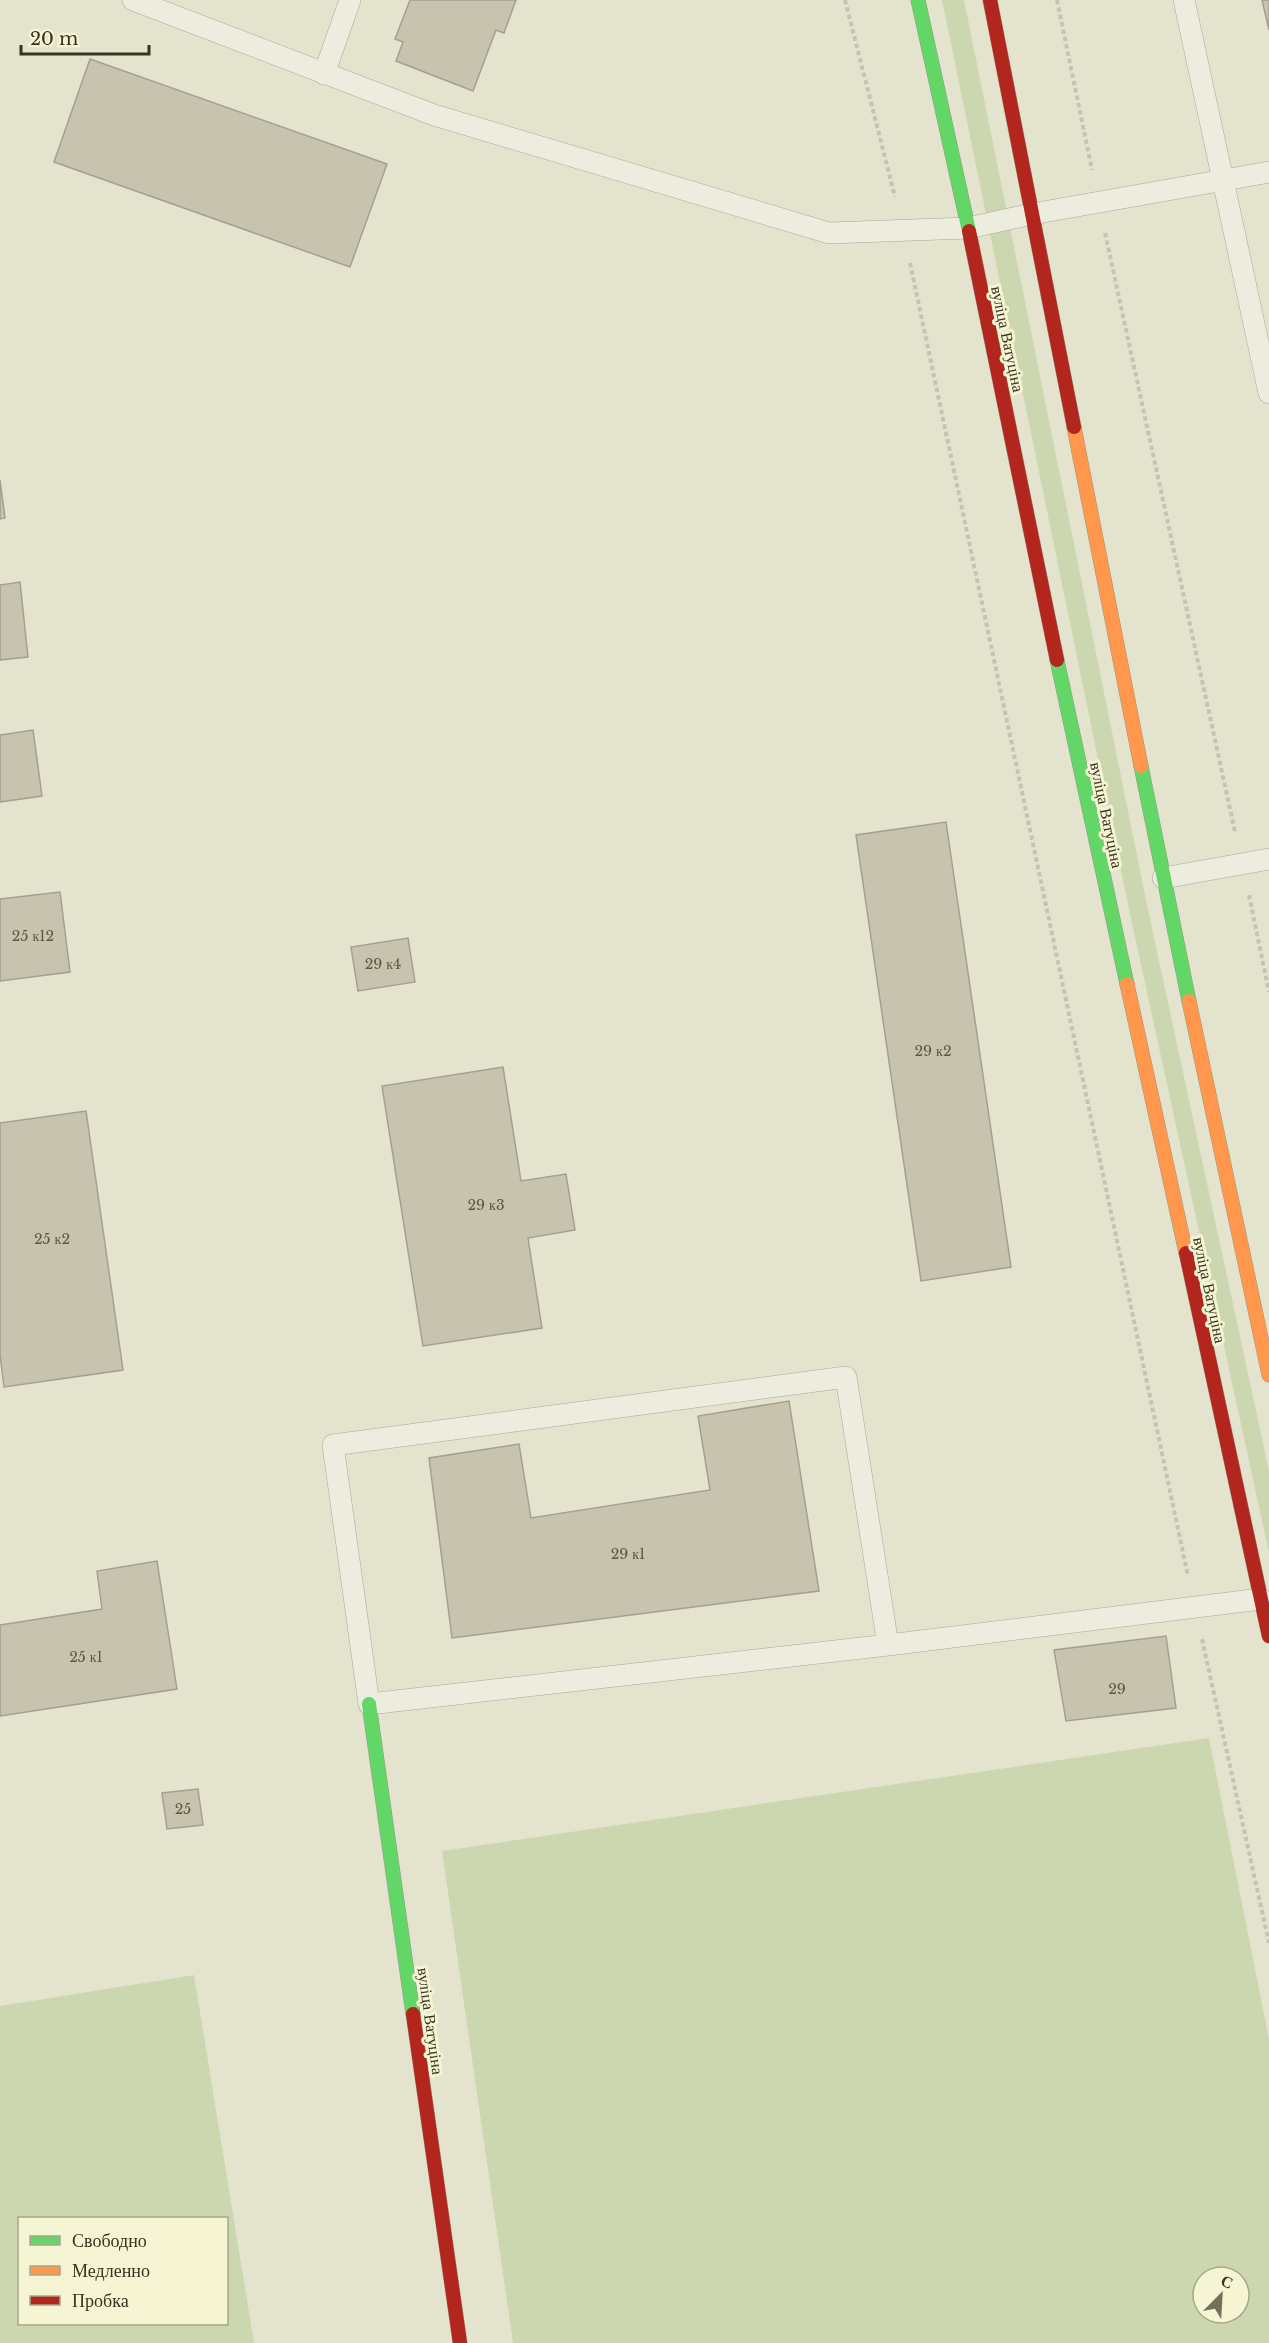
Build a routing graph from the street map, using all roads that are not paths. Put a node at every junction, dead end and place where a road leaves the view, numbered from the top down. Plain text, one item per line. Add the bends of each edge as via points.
1 (133, 0) edge
2 (350, 0) edge
3 (918, 0) edge
4 (990, 0) edge
5 (1184, 0) edge
6 (324, 74) junction
7 (1269, 172) edge
8 (1223, 180) junction
9 (1032, 214) junction
10 (968, 228) junction
11 (1269, 393) edge
12 (1269, 859) edge
13 (1163, 878) junction
14 (1269, 1375) edge
15 (1261, 1599) junction
16 (1269, 1636) edge
17 (888, 1645) junction
18 (369, 1704) junction
19 (460, 2343) edge

1 - 6 lane
2 - 6 lane
3 - 10 street, вуліца Ватуціна
4 - 9 street
5 - 8 lane
6 - 10 lane via 434,115 829,232
7 - 8 lane
8 - 9 lane
8 - 11 lane
9 - 10 lane
9 - 13 street
10 - 15 street, вуліца Ватуціна via 1061,683
12 - 13 lane
13 - 14 street
15 - 16 street, вуліца Ватуціна
15 - 17 lane
17 - 18 lane
17 - 18 lane via 846,1377 333,1445
18 - 19 street, вуліца Ватуціна

